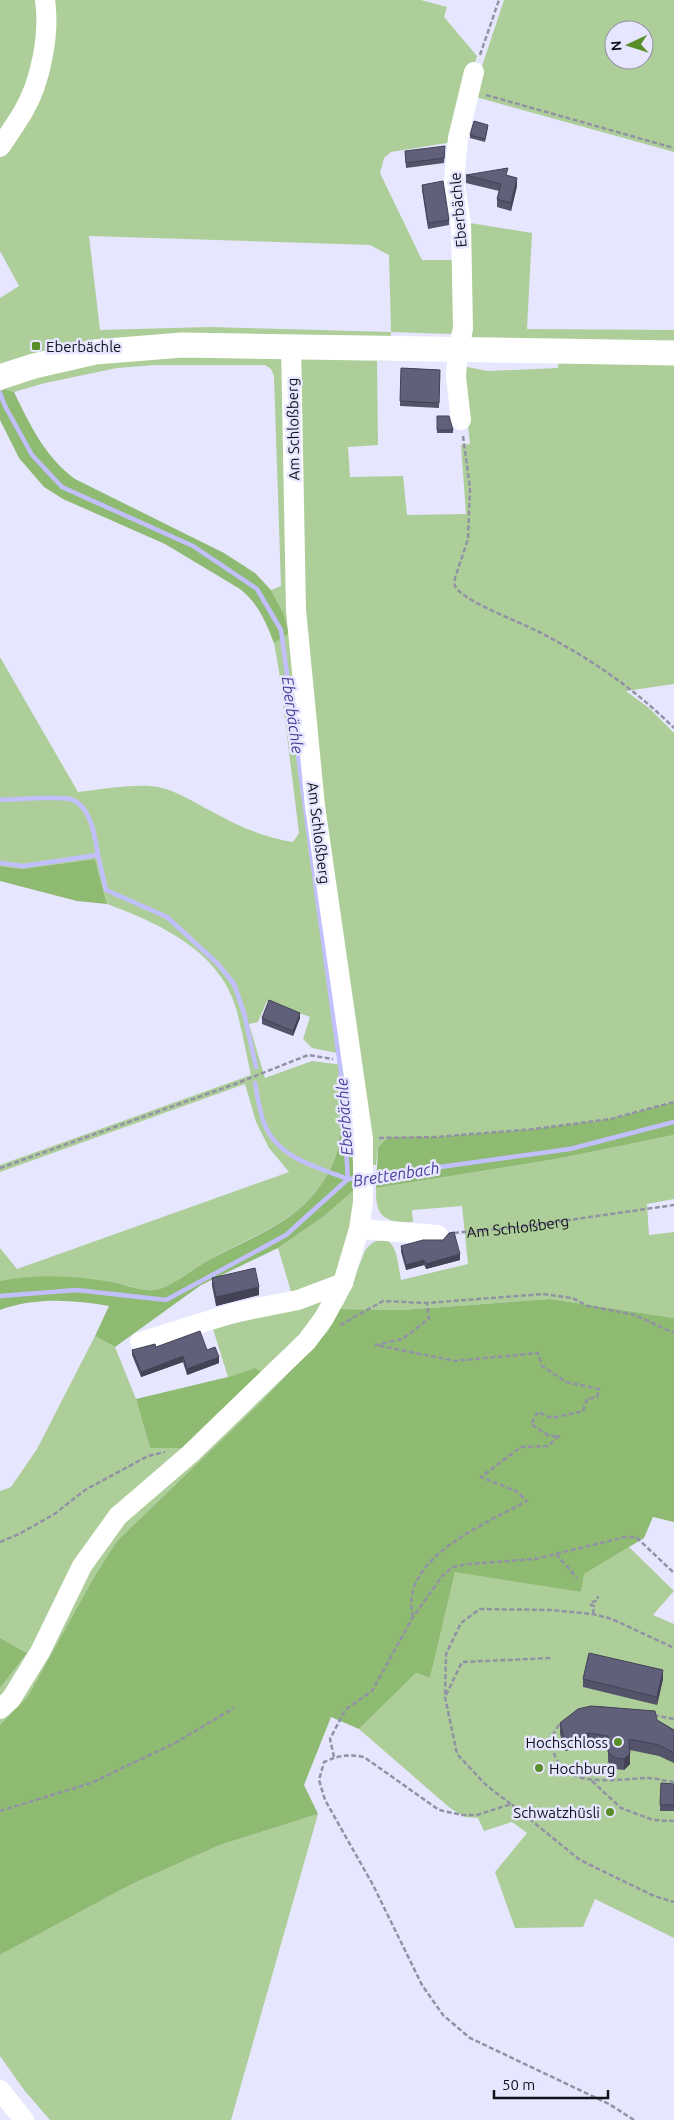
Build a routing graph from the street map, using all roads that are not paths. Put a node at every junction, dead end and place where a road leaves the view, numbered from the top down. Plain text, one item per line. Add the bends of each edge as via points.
1 (45, 0) edge
2 (472, 82) road end
3 (0, 147) edge
4 (291, 346) junction
5 (458, 349) junction
6 (674, 354) edge
7 (0, 377) edge
8 (461, 420) road end
9 (359, 1228) junction
10 (438, 1235) road end
11 (343, 1283) junction
12 (140, 1342) dead end
13 (0, 1709) edge
14 (0, 2090) edge
15 (24, 2120) edge

1 - 3 street via 44,48 37,79 24,110
2 - 5 street, Eberbächle via 458,138 454,181 462,223 464,329
4 - 5 main road
4 - 7 main road via 129,348 69,357
4 - 9 street, Am Schloßberg via 296,610 317,823 363,1138 363,1202
5 - 6 main road
5 - 8 street, Eberbächle via 456,377
9 - 10 street
9 - 11 street, Am Schloßberg
11 - 12 street via 298,1300 233,1313
11 - 13 street, Am Schloßberg via 307,1341 186,1457 118,1516 82,1566 40,1652
14 - 15 street

